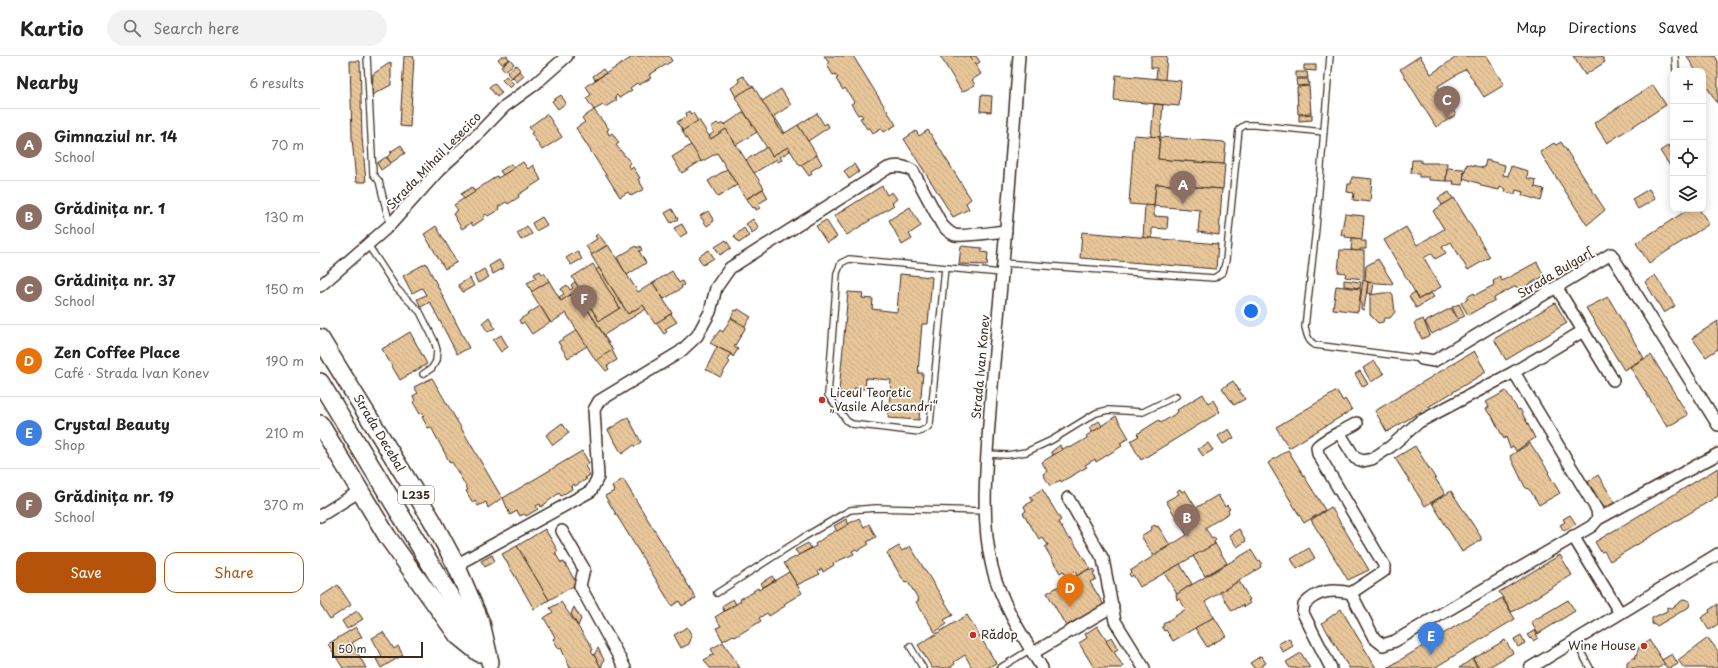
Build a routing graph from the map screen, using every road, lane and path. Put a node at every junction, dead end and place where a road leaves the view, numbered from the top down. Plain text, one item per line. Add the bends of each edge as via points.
1 (367, 56) edge
2 (567, 56) edge
3 (1019, 56) edge
4 (1330, 56) edge
5 (1676, 56) edge
6 (1676, 68) edge
7 (1324, 132) junction
8 (390, 225) junction
9 (1006, 231) junction
10 (368, 245) junction
11 (945, 268) junction
12 (1003, 268) junction
13 (320, 286) edge
14 (1557, 288) junction
15 (1583, 331) junction
16 (320, 338) edge
17 (1422, 359) joint
18 (1514, 372) junction
19 (423, 374) dead end
20 (1614, 380) dead end
21 (320, 382) edge
22 (1176, 396) dead end
23 (1357, 423) dead end
24 (320, 424) edge
25 (1718, 425) edge
26 (1340, 434) junction
27 (987, 454) junction
28 (1718, 454) edge
29 (360, 491) junction
30 (1068, 498) dead end
31 (985, 511) junction
32 (320, 516) edge
33 (1598, 519) junction
34 (562, 531) dead end
35 (1573, 536) junction
36 (1718, 554) edge
37 (456, 565) junction
38 (716, 593) dead end
39 (1351, 593) junction
40 (1113, 606) junction
41 (1620, 614) junction
42 (1575, 641) junction
43 (910, 646) dead end
44 (1032, 651) junction
45 (492, 665) edge
46 (625, 668) edge
47 (923, 668) edge
48 (1000, 668) edge
49 (1042, 668) edge
50 (1144, 668) edge
51 (1331, 668) edge
52 (1530, 668) edge
53 (1590, 668) edge

1 - 8 lane via 373,174 379,181
2 - 8 street, Strada Mihail Lesecico via 505,106 440,169
3 - 9 street, Strada Ivan Konev
4 - 7 lane
5 - 6 lane
7 - 12 lane via 1255,125 1245,125 1239,129 1226,260 1223,272 1214,278
7 - 17 lane via 1305,327 1310,342 1315,345
8 - 10 street, Strada Mihail Lesecico
9 - 12 street, Strada Ivan Konev
9 - 37 street via 955,235 942,225 912,171 894,166 888,168 730,268 716,288 710,312 697,336 680,352 599,401 594,410 598,477 591,491
10 - 13 street, Strada Mihail Lesecico
10 - 19 lane via 397,289 420,312 434,340 437,350 436,361 432,368
11 - 11 lane via 849,259 839,267 828,395 847,421 866,428 919,432 930,424
11 - 12 lane
12 - 27 street, Strada Ivan Konev
14 - 15 street
14 - 17 street, Strada Bulgar[ via 1434,361
14 - 25 street, Strada Bulgar[ via 1611,254
15 - 18 street
15 - 20 street
16 - 37 main road, Strada Decebal / L235 via 432,520
18 - 26 street via 1419,422 1372,459 1355,458
18 - 33 street via 1597,510
21 - 45 main road, Strada Decebal
22 - 27 lane via 1143,412 1108,410 1096,413 1052,440 1026,452
23 - 26 street
24 - 29 main road
26 - 39 street via 1320,442 1317,447 1318,454 1384,565 1384,571 1379,576
27 - 31 street, Strada Ivan Konev
28 - 33 street
29 - 32 street
29 - 45 main road via 458,636
30 - 40 street via 1103,559
31 - 38 lane via 876,508 844,512
31 - 44 street, Strada Ivan Konev via 996,581 1008,609
33 - 35 street via 1592,526
34 - 46 street via 584,568 580,586
35 - 39 street via 1395,641 1383,645 1374,638
35 - 41 street
36 - 41 street
37 - 45 main road, Strada Decebal / L235 via 481,623
39 - 51 street via 1327,591 1312,598 1303,608 1305,618
40 - 44 street
40 - 50 street via 1119,628
41 - 42 street
42 - 52 street
42 - 53 lane
43 - 47 lane
44 - 48 lane
44 - 49 street, Strada Ivan Konev

